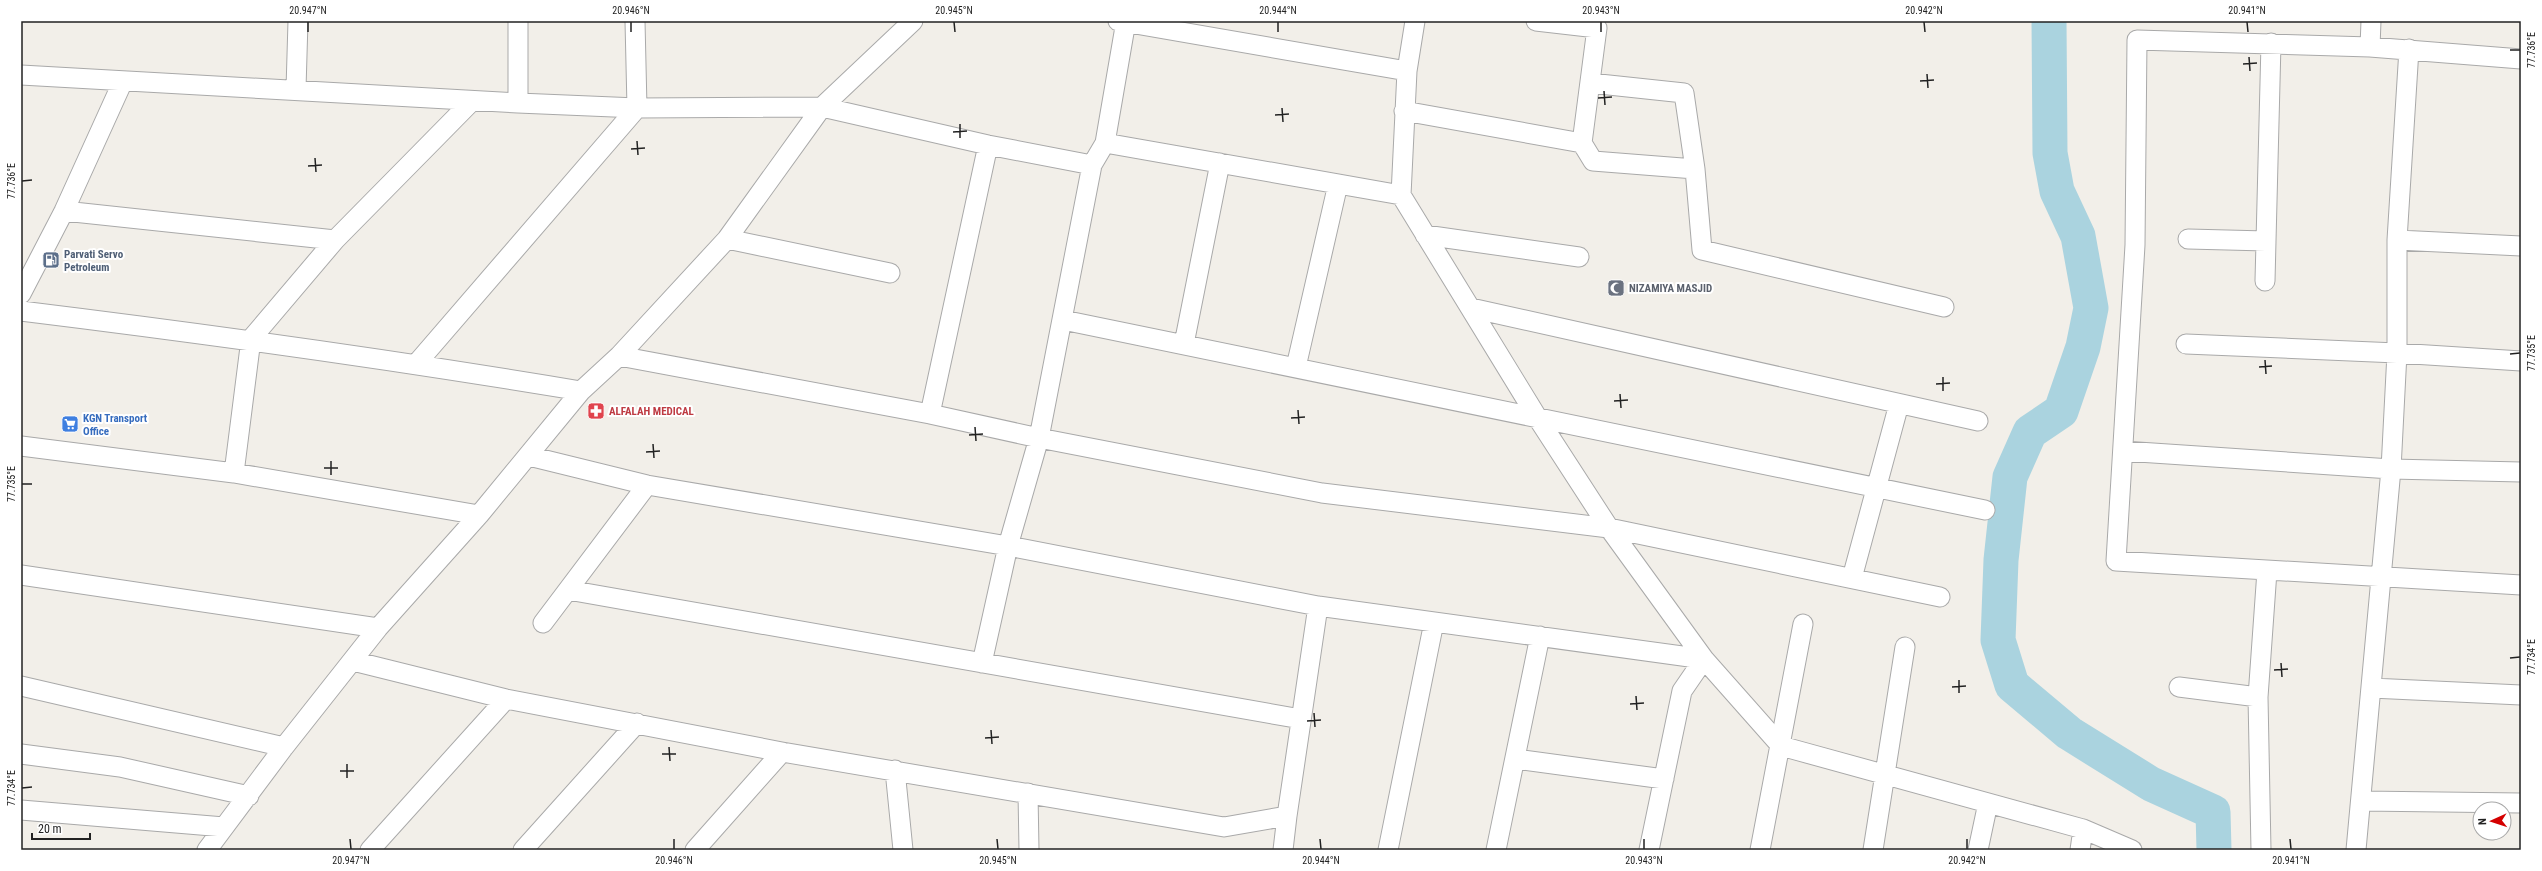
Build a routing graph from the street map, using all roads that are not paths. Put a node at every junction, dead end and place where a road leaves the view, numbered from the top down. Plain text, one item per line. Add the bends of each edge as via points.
1 (298, 21) edge
2 (518, 21) edge
3 (635, 21) edge
4 (913, 21) edge
5 (1123, 21) edge
6 (1415, 21) edge
7 (1536, 21) edge
8 (2371, 21) edge
9 (2272, 43) junction
10 (2370, 47) junction
11 (2409, 49) junction
12 (2521, 59) edge
13 (1407, 71) junction
14 (21, 75) edge
15 (123, 82) junction
16 (1590, 83) junction
17 (296, 89) junction
18 (472, 101) junction
19 (518, 103) junction
20 (822, 107) junction
21 (637, 108) junction
22 (1404, 111) junction
23 (1105, 143) junction
24 (1582, 143) junction
25 (988, 145) junction
26 (1220, 163) junction
27 (1092, 165) junction
28 (1694, 169) junction
29 (1338, 184) junction
30 (1401, 196) junction
31 (64, 211) junction
32 (1426, 235) junction
33 (727, 239) junction
34 (2188, 239) dead end
35 (335, 240) junction
36 (2397, 240) junction
37 (2266, 241) junction
38 (2521, 246) edge
39 (1579, 257) dead end
40 (890, 273) dead end
41 (2264, 280) dead end
42 (21, 294) edge
43 (1944, 307) dead end
44 (1471, 308) junction
45 (21, 311) edge
46 (1063, 320) junction
47 (251, 339) junction
48 (1184, 344) junction
49 (2186, 344) dead end
50 (2397, 353) junction
51 (619, 356) junction
52 (2521, 361) edge
53 (417, 363) junction
54 (1296, 367) junction
55 (581, 391) junction
56 (1899, 404) junction
57 (930, 414) junction
58 (1537, 417) junction
59 (1978, 421) dead end
60 (1039, 438) junction
61 (21, 446) edge
62 (2122, 451) junction
63 (529, 456) junction
64 (2391, 470) junction
65 (2521, 472) edge
66 (234, 473) junction
67 (647, 485) junction
68 (1877, 487) junction
69 (1985, 510) dead end
70 (479, 515) junction
71 (1609, 528) junction
72 (1008, 546) junction
73 (2268, 571) junction
74 (21, 575) edge
75 (2383, 577) junction
76 (1852, 578) junction
77 (2521, 585) edge
78 (568, 590) junction
79 (1940, 597) dead end
80 (1318, 606) junction
81 (1434, 622) junction
82 (543, 623) dead end
83 (1803, 624) dead end
84 (378, 628) junction
85 (1540, 636) junction
86 (1905, 647) dead end
87 (1704, 659) junction
88 (353, 661) junction
89 (982, 663) junction
90 (21, 686) edge
91 (2178, 687) dead end
92 (2371, 688) junction
93 (2521, 695) edge
94 (2258, 697) junction
95 (506, 699) junction
96 (1302, 719) junction
97 (637, 723) junction
98 (1781, 746) junction
99 (284, 747) junction
100 (782, 752) junction
101 (21, 754) edge
102 (1515, 759) junction
103 (896, 770) junction
104 (1886, 774) junction
105 (1664, 779) junction
106 (1028, 793) junction
107 (249, 796) junction
108 (2362, 800) junction
109 (1988, 802) junction
110 (2521, 803) edge
111 (21, 810) edge
112 (1287, 816) junction
113 (224, 827) junction
114 (2082, 830) junction
115 (207, 850) edge
116 (370, 850) edge
117 (523, 850) edge
118 (695, 850) edge
119 (902, 850) edge
120 (1029, 850) edge
121 (1283, 850) edge
122 (1388, 850) edge
123 (1496, 850) edge
124 (1649, 850) edge
125 (1760, 850) edge
126 (1873, 850) edge
127 (1978, 850) edge
128 (2080, 850) edge
129 (2132, 850) edge
130 (2261, 850) edge
131 (2356, 850) edge

1 - 17 street
2 - 19 street
3 - 21 street
4 - 20 street
5 - 13 street
5 - 23 street
6 - 13 street
7 - 16 street via 1597,28
8 - 10 street
9 - 10 street
9 - 37 street
9 - 62 street via 2137,40 2135,245
10 - 11 street
11 - 12 street
11 - 36 street
13 - 22 street
14 - 15 street
15 - 17 street
15 - 31 street
16 - 24 street
16 - 28 street via 1684,93
17 - 18 street
18 - 19 street
18 - 35 street
19 - 21 street
20 - 21 street
20 - 25 street
20 - 33 street
21 - 53 street
22 - 24 street
22 - 30 street
23 - 26 street
23 - 27 street
24 - 28 street via 1593,161
25 - 27 street
25 - 57 street
26 - 29 street
26 - 48 street
27 - 46 street
28 - 43 street via 1702,250
29 - 30 street
29 - 54 street
30 - 32 street
31 - 35 street
31 - 42 street
32 - 39 street
32 - 44 street
33 - 40 street
33 - 51 street
34 - 37 street
35 - 47 street
36 - 38 street
36 - 50 street
37 - 41 street
44 - 56 street
44 - 58 street
45 - 47 street
46 - 48 street
46 - 60 street
47 - 53 street
47 - 66 street
48 - 54 street
49 - 50 street
50 - 52 street
50 - 64 street
51 - 55 street
51 - 57 street
53 - 55 street
54 - 58 street
55 - 63 street
56 - 59 street
56 - 68 street
57 - 60 street
58 - 68 street
58 - 71 street
60 - 71 street via 1322,493
60 - 72 street
61 - 66 street
62 - 64 street
62 - 73 street via 2116,561
63 - 67 street
63 - 70 street
64 - 65 street
64 - 75 street
66 - 70 street
67 - 72 street
67 - 78 street
68 - 69 street
68 - 76 street
70 - 84 street
71 - 76 street
71 - 87 street
72 - 80 street
72 - 89 street
73 - 75 street
73 - 94 street
74 - 84 street
75 - 77 street
75 - 92 street
76 - 79 street
78 - 82 street
78 - 89 street
80 - 81 street
80 - 96 street
81 - 85 street
81 - 122 street
83 - 98 street
84 - 88 street
85 - 87 street
85 - 102 street
86 - 104 street
87 - 98 street
87 - 105 street via 1682,691
88 - 95 street
88 - 99 street
89 - 96 street
90 - 99 street
91 - 94 street
92 - 93 street
92 - 108 street
94 - 130 street
95 - 97 street
95 - 116 street
96 - 112 street
97 - 100 street
97 - 117 street
98 - 104 street
98 - 125 street
99 - 107 street
100 - 103 street
100 - 118 street
101 - 107 street via 120,767
102 - 105 street
102 - 123 street
103 - 106 street
103 - 119 street
104 - 109 street
104 - 126 street
105 - 124 street
106 - 112 street via 1224,827
106 - 120 street
107 - 113 street
108 - 110 street
108 - 131 street
109 - 114 street
109 - 127 street
111 - 113 street
112 - 121 street
113 - 115 street
114 - 128 street
114 - 129 street

